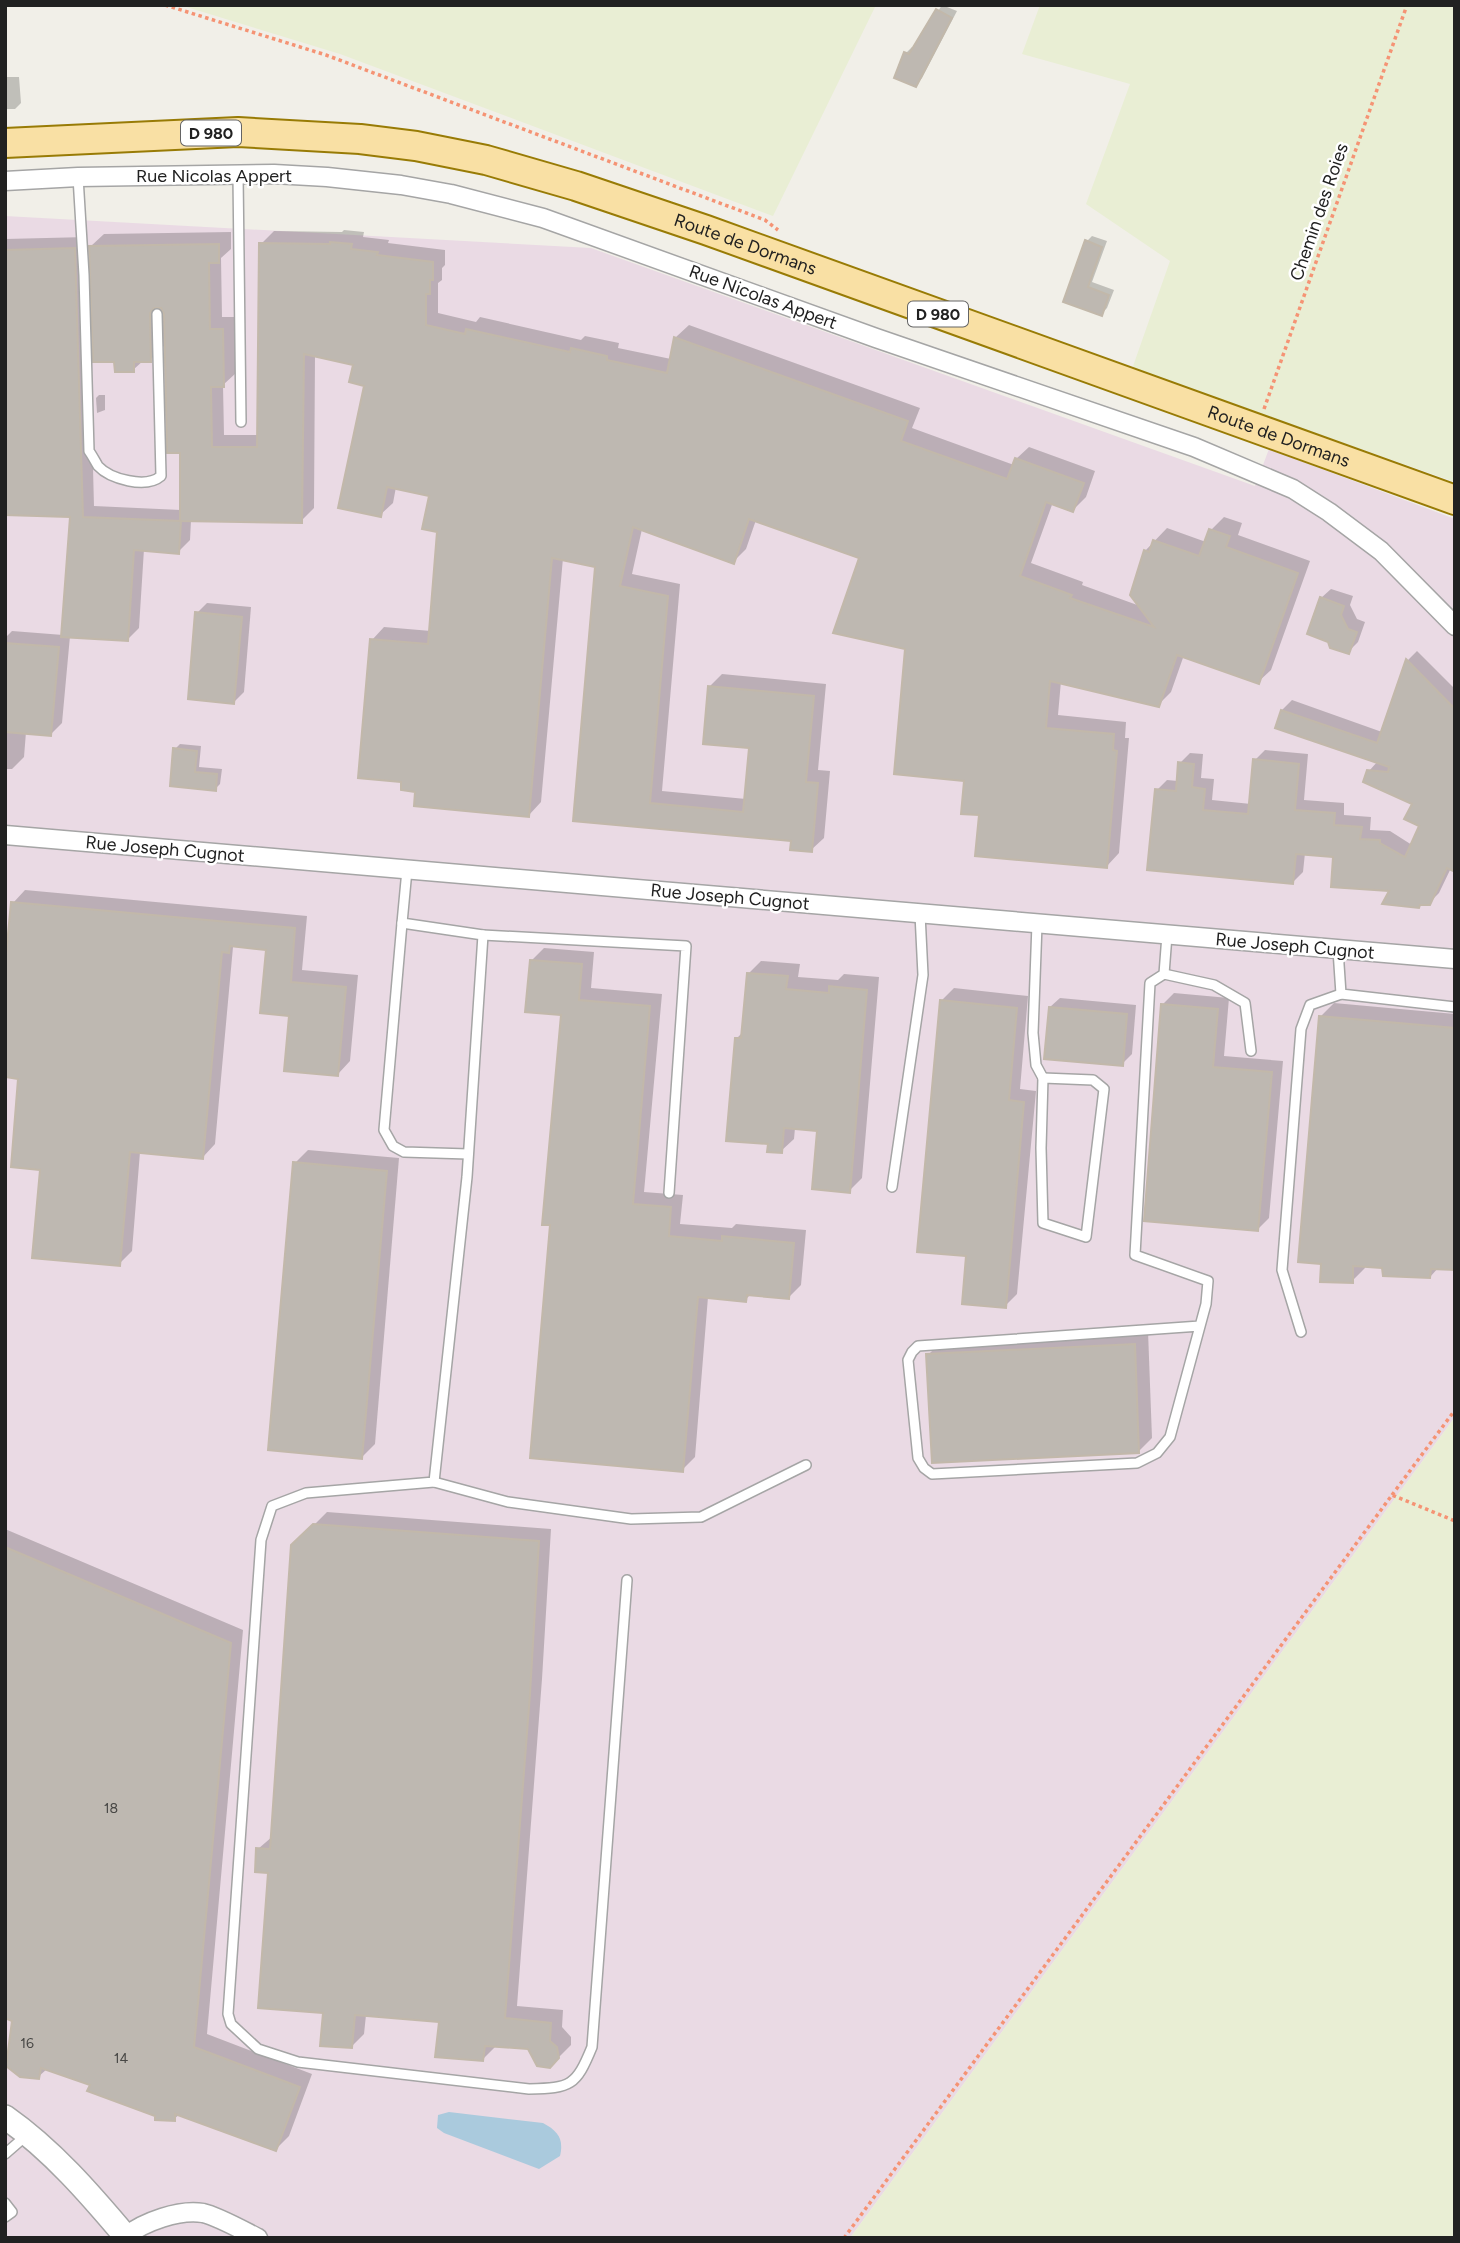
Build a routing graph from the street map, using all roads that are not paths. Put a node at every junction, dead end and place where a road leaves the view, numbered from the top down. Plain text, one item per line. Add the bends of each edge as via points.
1 (5, 143) edge
2 (238, 174) junction
3 (78, 177) junction
4 (5, 181) edge
5 (157, 314) dead end
6 (241, 422) dead end
7 (1455, 500) edge
8 (1455, 626) edge
9 (5, 835) edge
10 (407, 870) junction
11 (920, 914) junction
12 (402, 923) junction
13 (1037, 924) junction
14 (483, 935) junction
15 (1167, 935) junction
16 (1338, 950) junction
17 (1455, 959) edge
18 (1164, 974) junction
19 (1341, 994) junction
20 (1455, 1007) edge
21 (1251, 1051) dead end
22 (1043, 1078) junction
23 (468, 1154) junction
24 (892, 1187) dead end
25 (669, 1194) dead end
26 (1200, 1326) junction
27 (1301, 1332) dead end
28 (806, 1465) dead end
29 (434, 1482) junction
30 (627, 1580) dead end
31 (16, 2127) edge
32 (5, 2154) edge
33 (5, 2203) edge
34 (5, 2217) edge
35 (126, 2237) edge
36 (258, 2238) edge

1 - 7 main road, Route de Dormans / D 980 via 238,132 416,146 485,160 576,186 784,258
2 - 3 street, Rue Nicolas Appert
2 - 6 lane
2 - 8 street, Rue Nicolas Appert via 401,185 543,218 1194,447 1293,489 1329,512 1381,551
3 - 4 street, Rue Nicolas Appert
3 - 5 lane via 89,451 99,467 123,480 144,482 161,476
9 - 10 street, Rue Joseph Cugnot
10 - 11 street, Rue Joseph Cugnot
10 - 12 lane
11 - 13 street, Rue Joseph Cugnot
11 - 24 lane via 923,975
12 - 14 lane
12 - 23 lane via 384,1130 393,1146 404,1152
13 - 15 street, Rue Joseph Cugnot
13 - 22 lane via 1033,1034 1036,1065
14 - 23 lane
14 - 25 lane via 686,946
15 - 16 street, Rue Joseph Cugnot
15 - 18 lane
16 - 17 street, Rue Joseph Cugnot
16 - 19 lane
18 - 21 lane via 1214,985 1245,1003
18 - 26 lane via 1150,983 1135,1255 1208,1280
19 - 20 lane
19 - 27 lane via 1310,1005 1301,1029 1282,1270
22 - 22 lane via 1043,1223 1086,1237 1104,1089 1093,1080
23 - 29 lane
26 - 26 lane via 918,1346 908,1360 918,1458 933,1474 1144,1461 1170,1437
28 - 29 lane via 701,1517 631,1519 508,1502
29 - 30 lane via 306,1493 272,1506 261,1540 228,2014 231,2024 258,2049 298,2062 529,2089 562,2088 581,2074 592,2047
31 - 32 lane
31 - 35 street via 85,2189
33 - 34 lane via 12,2212
35 - 36 street via 140,2225 172,2215 203,2213

